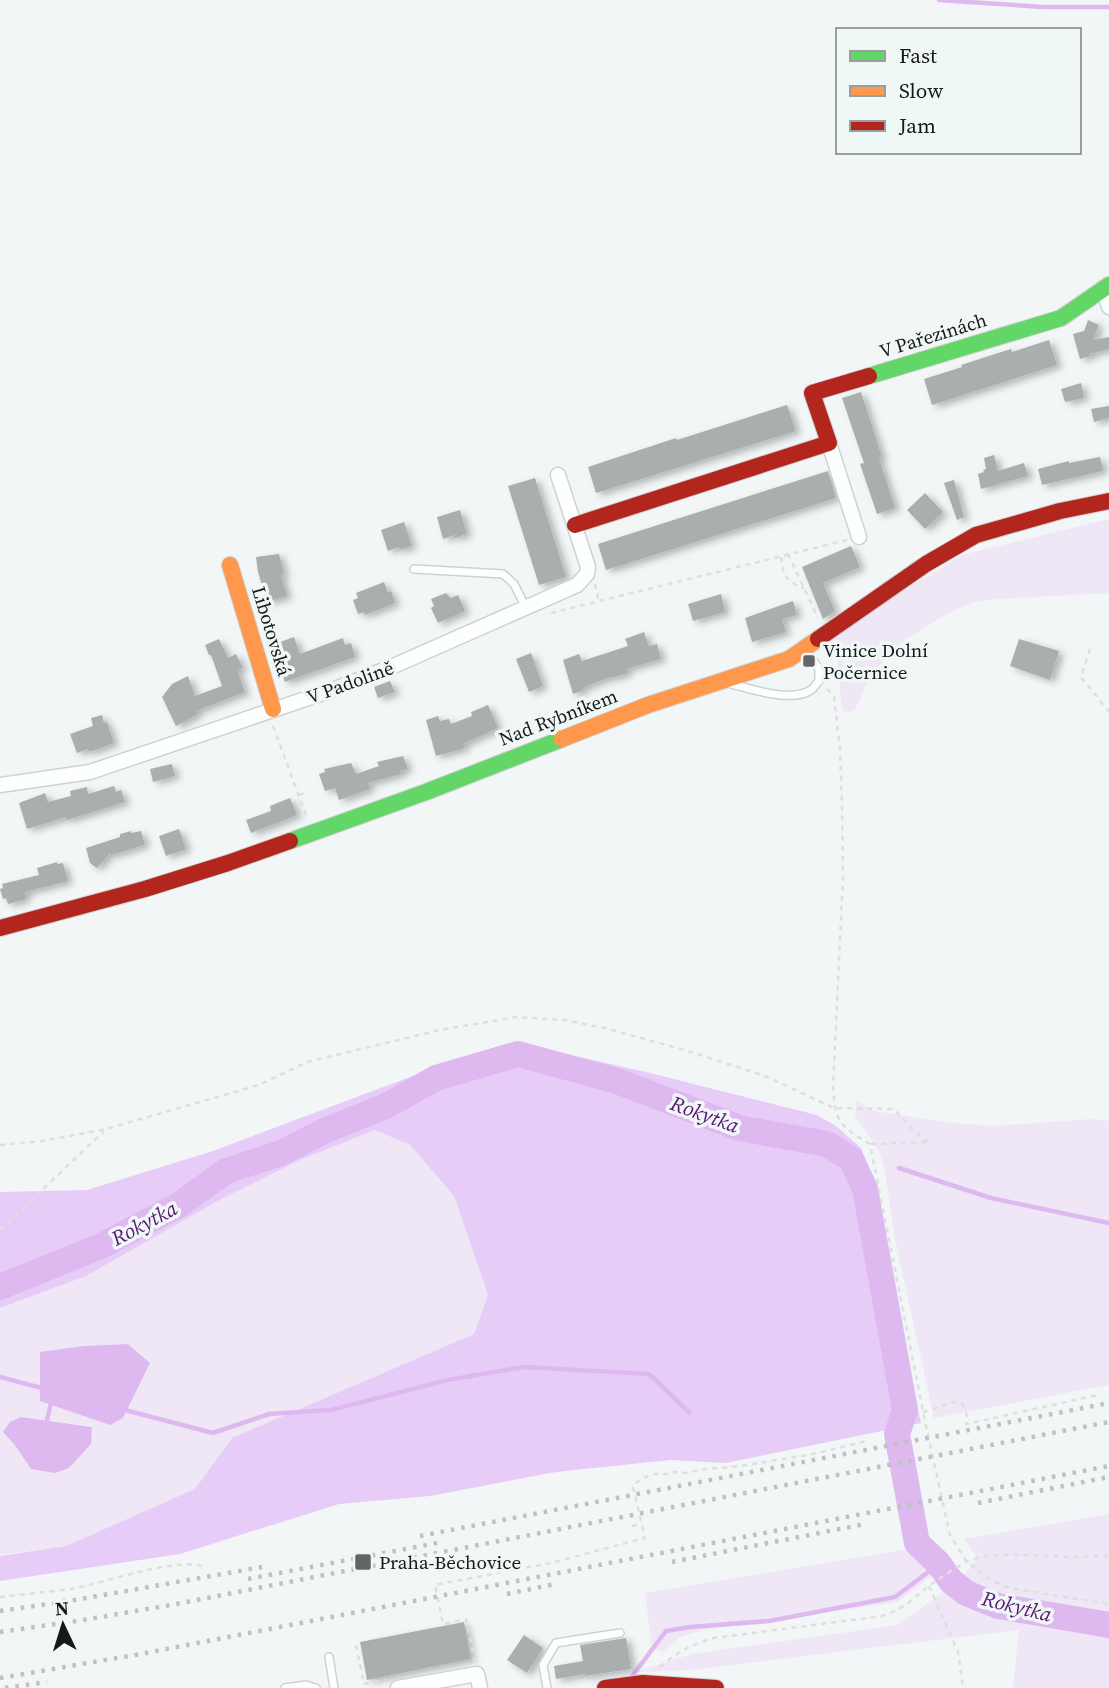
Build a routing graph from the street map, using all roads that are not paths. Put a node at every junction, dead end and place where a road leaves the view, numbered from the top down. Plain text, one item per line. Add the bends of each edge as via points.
1 (1106, 286) edge
2 (1109, 307) edge
3 (830, 443) junction
4 (558, 475) dead end
5 (1109, 501) edge
6 (575, 525) junction
7 (859, 537) road end
8 (230, 565) dead end
9 (414, 569) dead end
10 (526, 609) junction
11 (805, 648) junction
12 (720, 681) junction
13 (273, 716) junction
14 (0, 785) edge
15 (0, 929) edge
16 (620, 1633) dead end
17 (330, 1657) dead end
18 (285, 1688) edge
19 (316, 1688) edge
20 (334, 1688) edge
21 (398, 1688) edge
22 (480, 1688) edge
23 (547, 1688) edge
24 (605, 1688) edge
25 (716, 1688) edge

1 - 2 street
1 - 3 street, V Pařezinách via 1061,318 812,393
3 - 6 street
3 - 7 street, V Pařezinách
4 - 6 street, V Padolině
5 - 11 street, Nad Rybníkem via 1059,510 976,535
6 - 10 street, V Padolině via 587,574 578,586
8 - 13 street, Libotovská
9 - 10 lane via 503,574 514,584
10 - 13 street, V Padolině
11 - 12 street, Nad Rybníkem via 776,665
11 - 12 lane via 818,669 819,681 811,691 773,694
12 - 15 street, Nad Rybníkem via 228,863
13 - 14 street, V Padolině via 89,772
16 - 23 lane via 556,1643 543,1665
17 - 20 lane
18 - 19 lane
21 - 22 street via 477,1674
24 - 25 street via 643,1683

